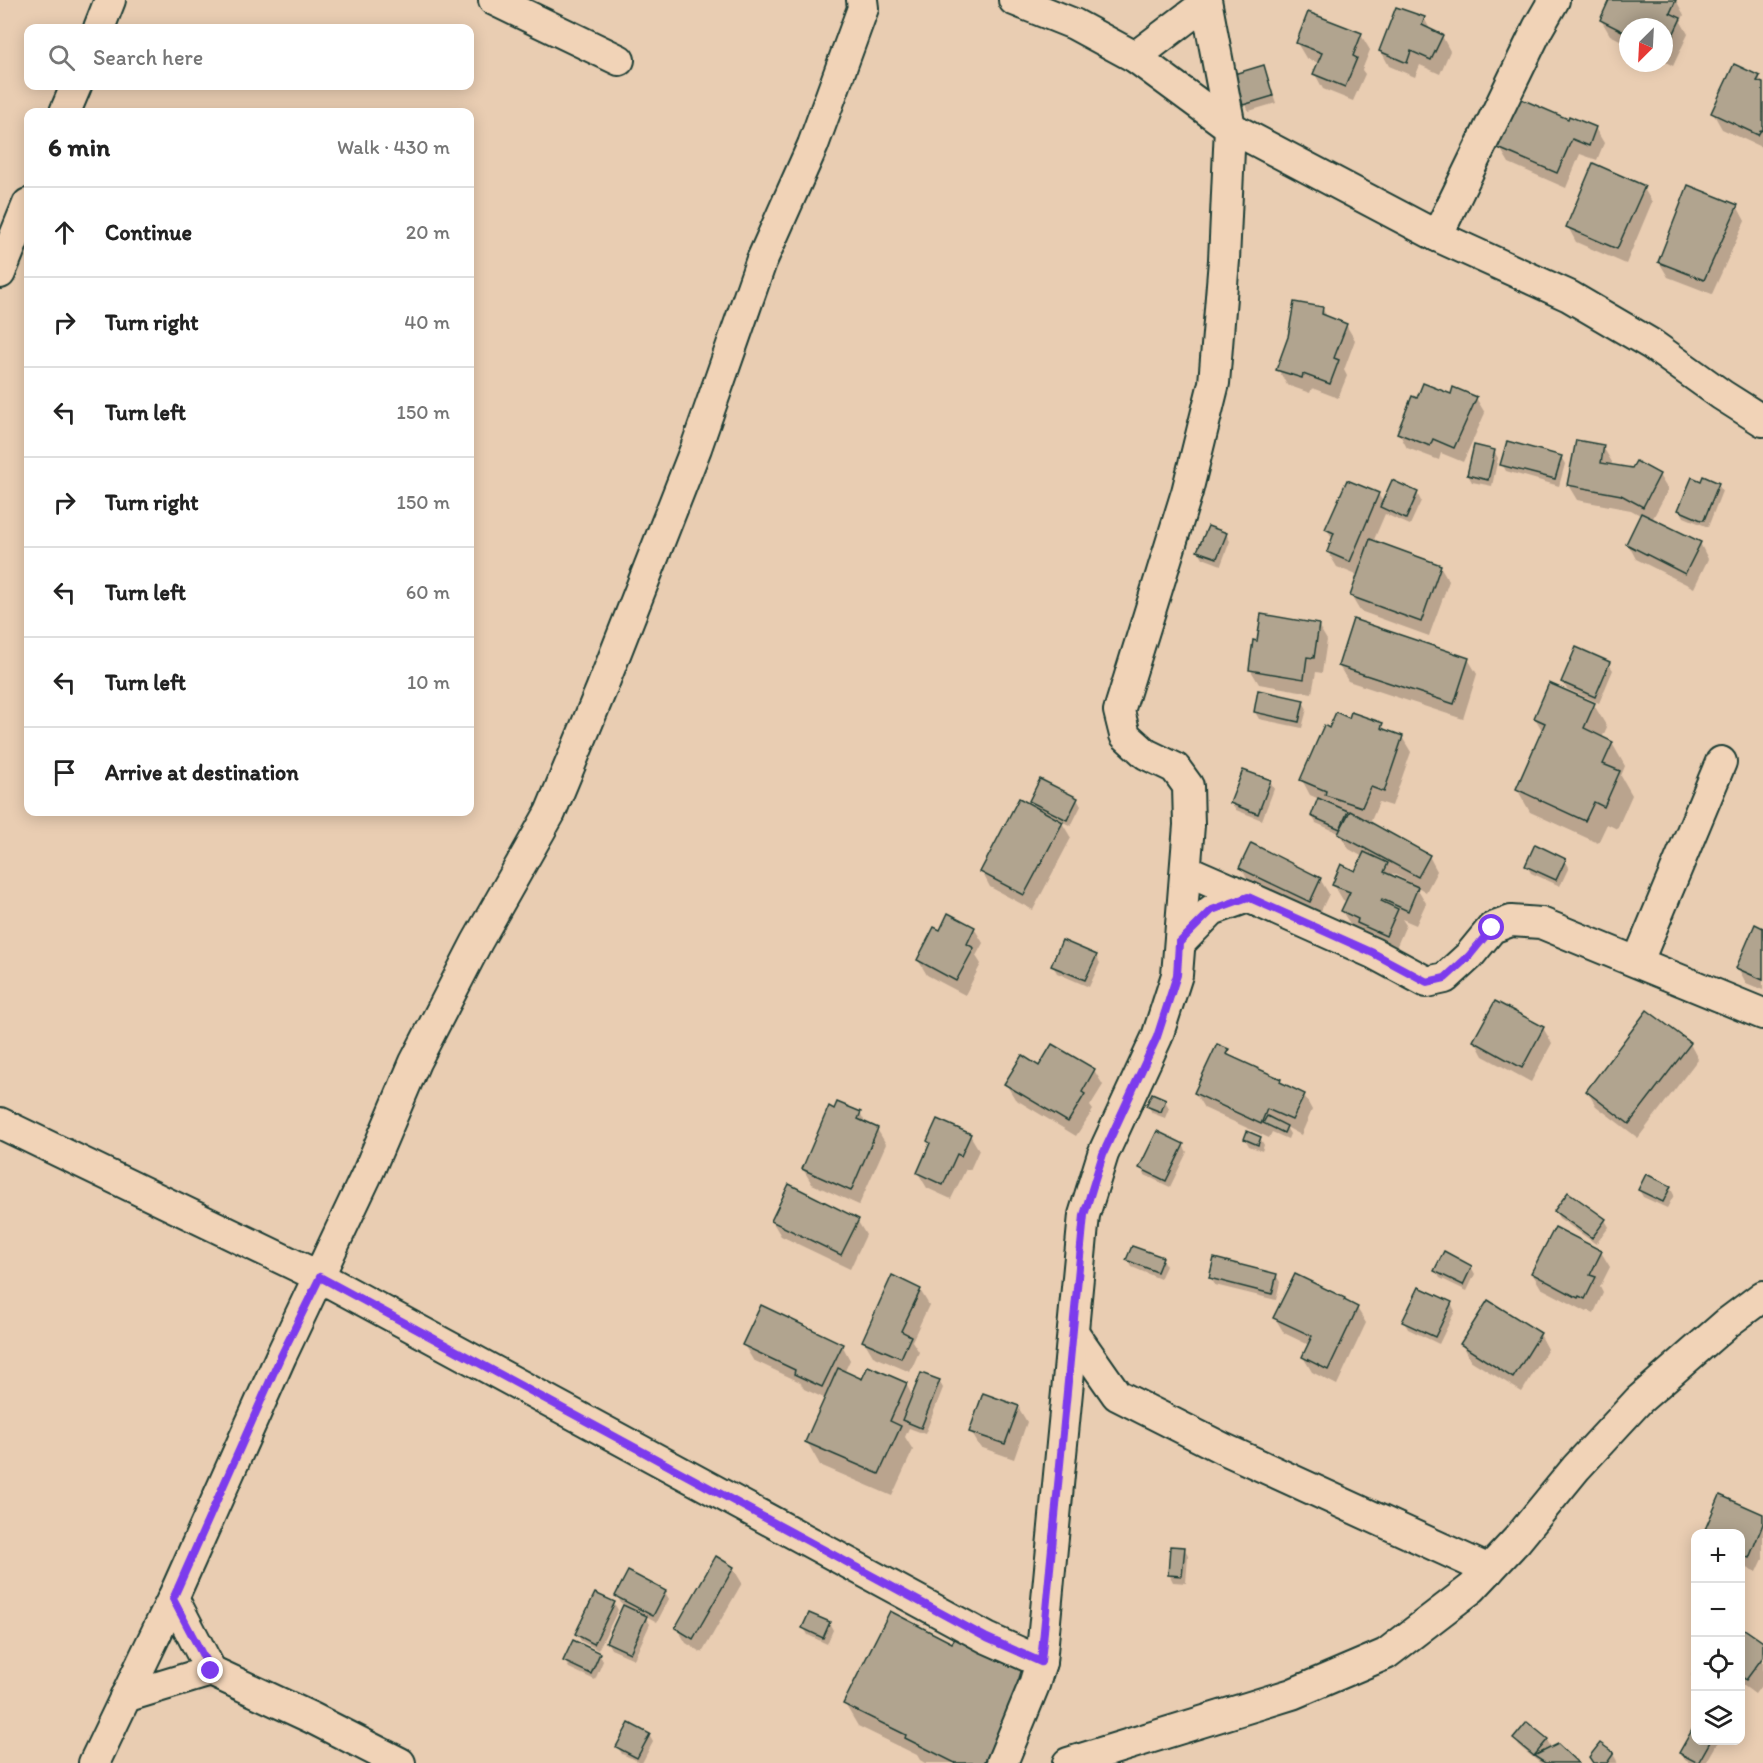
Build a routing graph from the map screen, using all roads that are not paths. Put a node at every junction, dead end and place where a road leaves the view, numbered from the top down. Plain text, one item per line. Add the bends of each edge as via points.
1 (110, 0) edge
2 (494, 0) edge
3 (1014, 0) edge
4 (1554, 0) edge
5 (1206, 2) edge
6 (866, 3) edge
7 (101, 24) edge
8 (1135, 57) junction
9 (619, 60) dead end
10 (74, 90) edge
11 (67, 108) edge
12 (1230, 127) junction
13 (24, 216) edge
14 (1437, 236) junction
15 (0, 273) edge
16 (1763, 421) edge
17 (1721, 762) dead end
18 (1186, 870) junction
19 (1248, 897) junction
20 (1179, 943) junction
21 (1638, 962) junction
22 (1763, 1014) edge
23 (0, 1123) edge
24 (320, 1277) junction
25 (1763, 1296) edge
26 (1073, 1332) junction
27 (1489, 1570) junction
28 (173, 1599) junction
29 (1041, 1662) junction
30 (211, 1671) junction
31 (125, 1697) junction
32 (94, 1763) edge
33 (400, 1763) edge
34 (1002, 1763) edge
35 (1068, 1763) edge

1 - 7 street
2 - 9 street
3 - 8 street via 1074,24
4 - 14 street
5 - 8 street
5 - 12 street
6 - 24 street via 813,145 761,262 696,448 550,813 415,1062
8 - 12 street
10 - 11 street
12 - 14 street
12 - 18 street via 1214,383 1187,492 1119,711 1125,735 1146,754 1175,768 1188,786
13 - 15 street
14 - 16 street via 1569,296 1651,344
17 - 21 street
18 - 19 street
18 - 20 street
19 - 20 street via 1212,910
19 - 21 street via 1373,953 1427,982 1445,978 1492,928 1512,921 1541,923
20 - 26 street via 1177,975 1157,1037 1103,1154 1084,1215
21 - 22 street
23 - 24 street
24 - 28 street
24 - 29 street via 987,1638
25 - 27 street via 1639,1400
26 - 27 street via 1117,1395 1222,1448
26 - 29 street
27 - 35 street via 1472,1588 1386,1654 1292,1694
28 - 30 street
28 - 31 street
29 - 34 street
30 - 31 street
30 - 33 street
31 - 32 street

